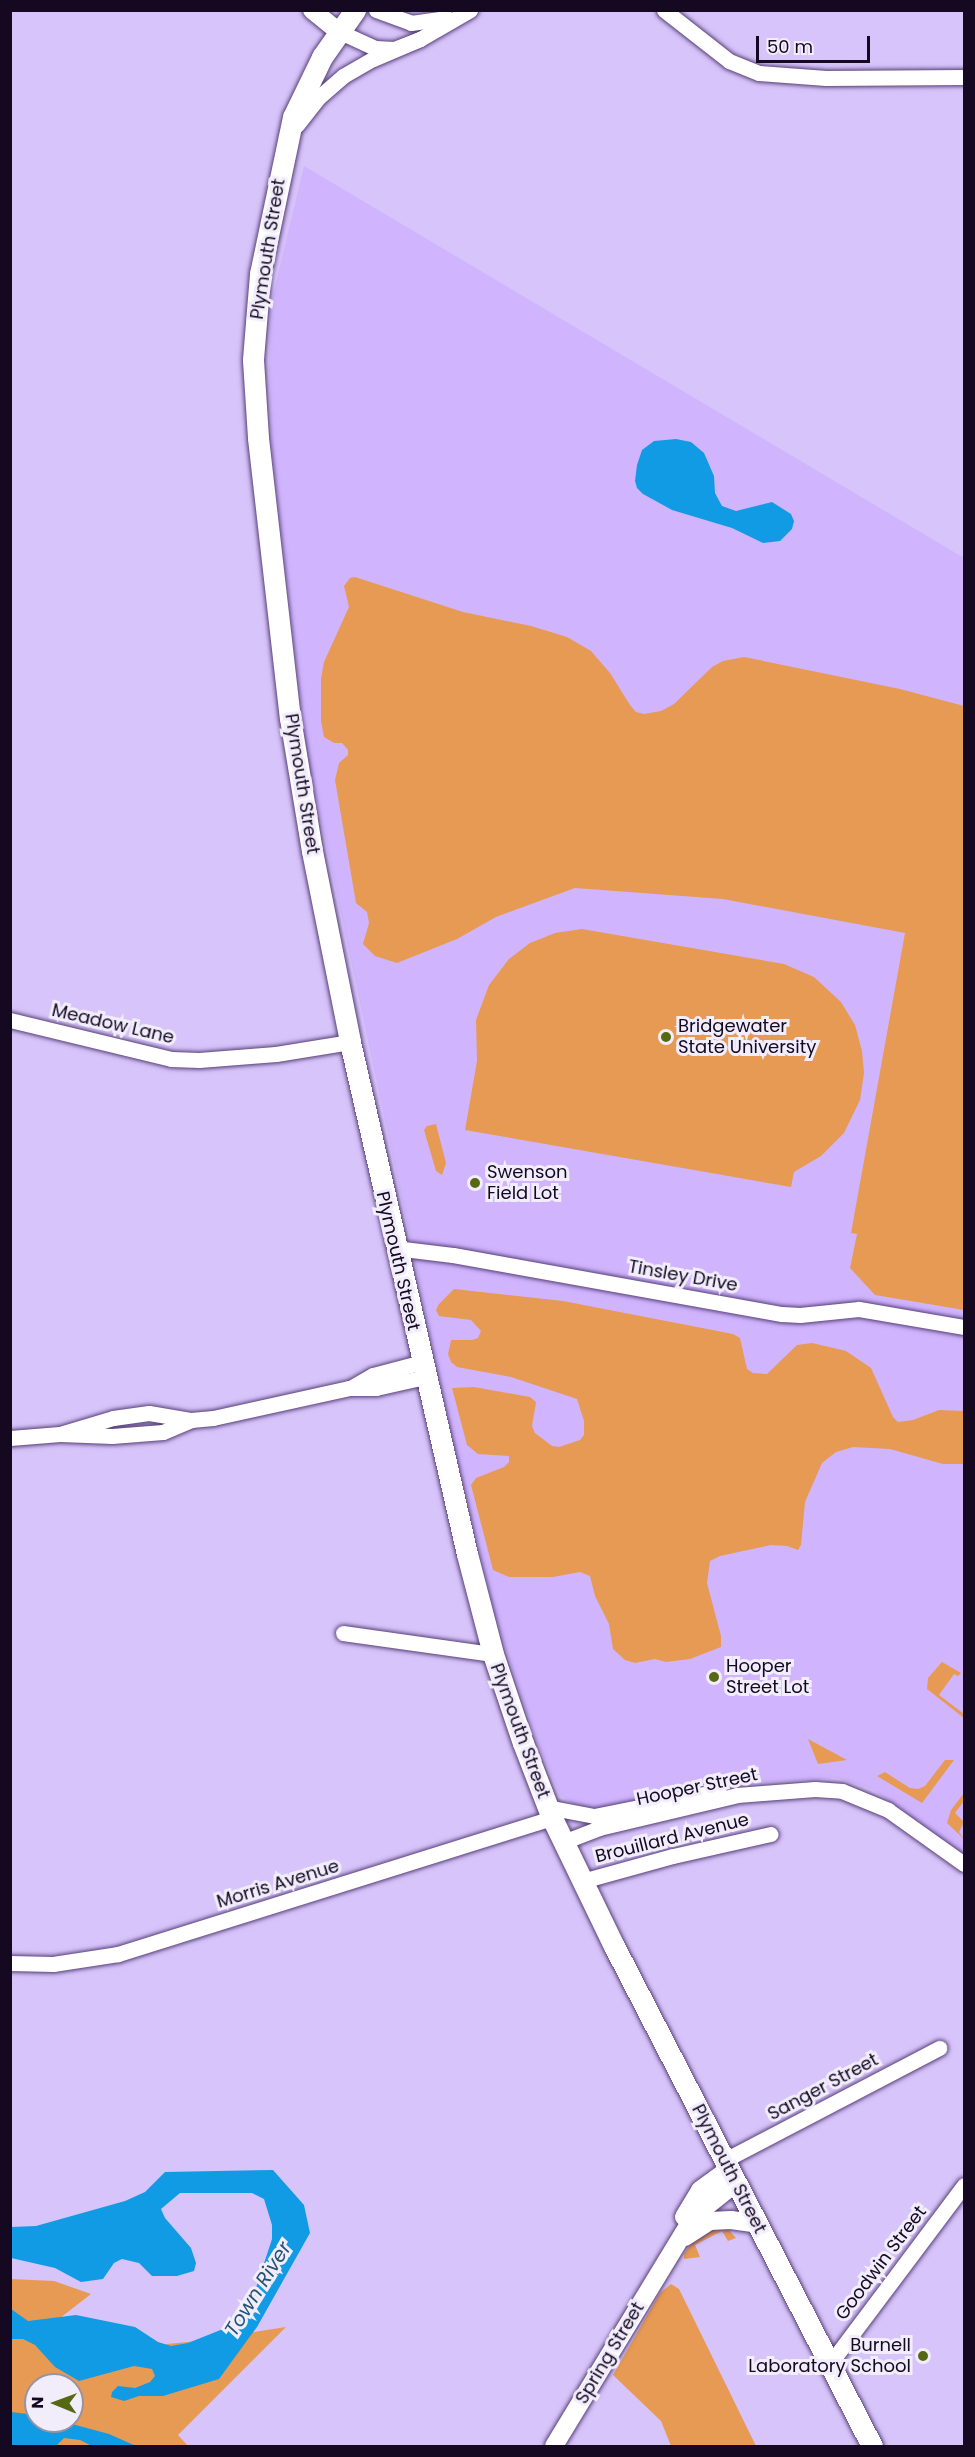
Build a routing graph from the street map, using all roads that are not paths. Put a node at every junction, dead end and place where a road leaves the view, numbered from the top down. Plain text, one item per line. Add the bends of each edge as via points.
1 (312, 10) edge
2 (355, 10) edge
3 (376, 10) edge
4 (664, 10) edge
5 (464, 13) edge
6 (338, 31) junction
7 (420, 39) junction
8 (964, 76) edge
9 (287, 136) junction
10 (10, 1020) edge
11 (350, 1042) junction
12 (395, 1248) junction
13 (964, 1327) edge
14 (424, 1370) junction
15 (10, 1438) edge
16 (343, 1633) dead end
17 (493, 1654) junction
18 (779, 1791) junction
19 (550, 1812) junction
20 (771, 1834) dead end
21 (563, 1842) junction
22 (964, 1864) edge
23 (582, 1881) junction
24 (10, 1963) edge
25 (939, 2048) dead end
26 (731, 2170) junction
27 (964, 2185) edge
28 (758, 2224) junction
29 (670, 2253) junction
30 (829, 2365) junction
31 (554, 2446) edge
32 (872, 2446) edge

1 - 6 street
2 - 6 main road, Plymouth Street
3 - 5 street via 411,23
4 - 8 street via 729,61 753,72 826,78
5 - 7 street
6 - 7 street via 381,49 399,48
6 - 9 main road, Plymouth Street via 303,92
7 - 9 street via 343,76 319,97
9 - 11 main road, Plymouth Street via 260,274 254,339 255,396 291,718 312,851
10 - 11 street, Meadow Lane via 171,1059 276,1054
11 - 12 main road, Plymouth Street
12 - 13 street, Tinsley Drive via 782,1314 859,1309
12 - 14 main road, Plymouth Street
14 - 15 street via 376,1388 350,1388 243,1412 190,1420 149,1413 113,1418 60,1434
14 - 17 main road, Plymouth Street
16 - 17 street
17 - 19 main road, Plymouth Street
18 - 19 street via 703,1792 594,1816
18 - 21 street, Hooper Street via 723,1798 599,1828
18 - 22 street, Hooper Street via 842,1791 863,1798 903,1818
19 - 21 main road, Plymouth Street
19 - 24 street, Morris Avenue via 118,1954 53,1964
20 - 23 street, Brouillard Avenue
21 - 23 main road, Plymouth Street
23 - 26 main road, Plymouth Street
25 - 26 street, Sanger Street
26 - 28 main road, Plymouth Street
26 - 29 street, Spring Street
27 - 30 street, Goodwin Street
28 - 29 street via 710,2221
28 - 30 main road, Plymouth Street
29 - 31 street, Spring Street
30 - 32 main road, Plymouth Street

